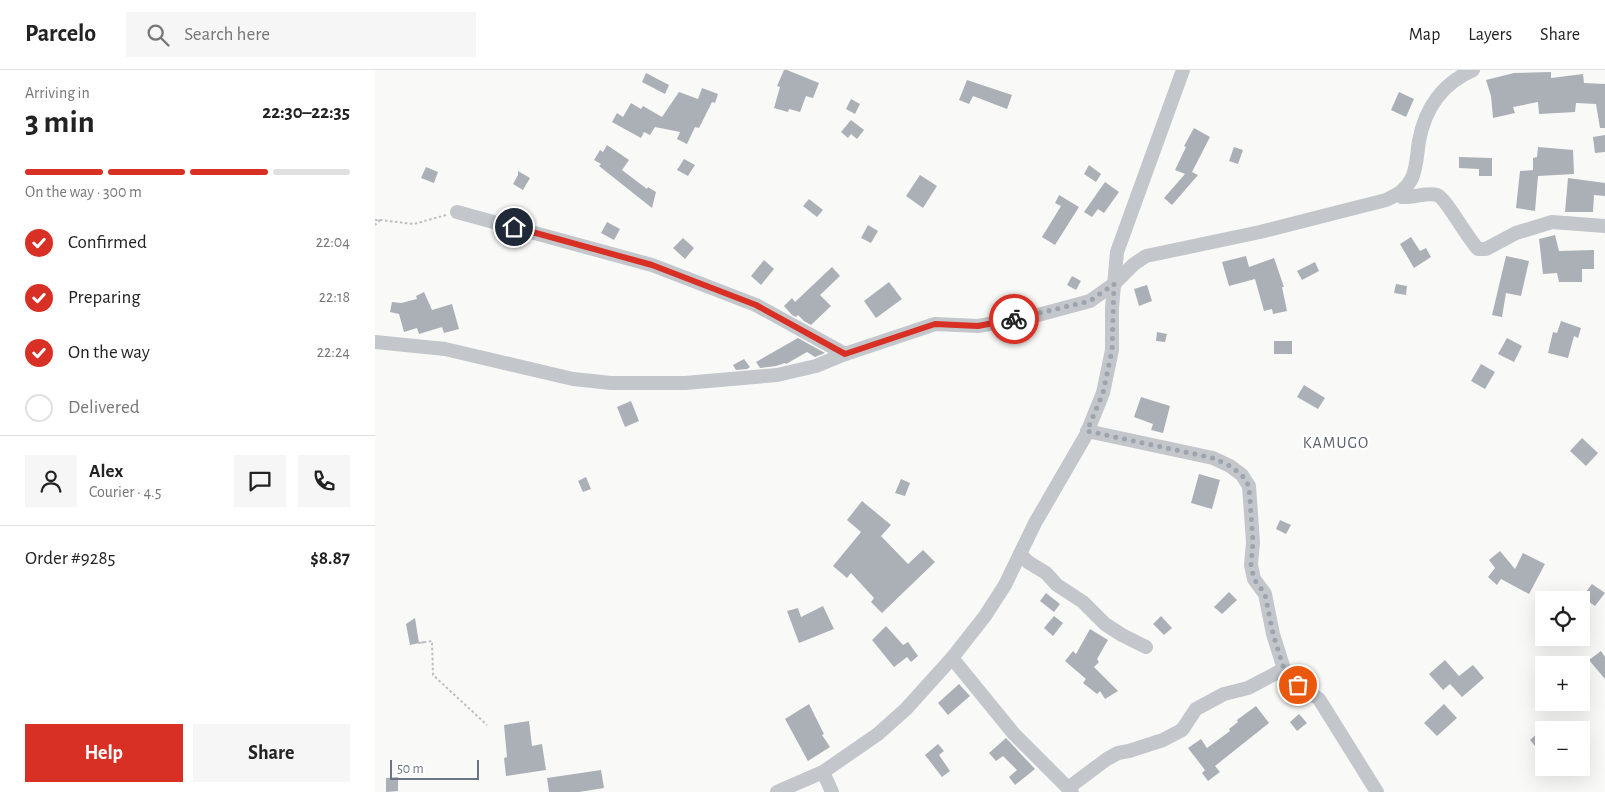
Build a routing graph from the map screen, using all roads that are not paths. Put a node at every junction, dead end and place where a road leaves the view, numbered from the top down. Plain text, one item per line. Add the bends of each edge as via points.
1 (1183, 70) edge
2 (1473, 70) edge
3 (1399, 194) junction
4 (457, 212) road end
5 (1605, 226) edge
6 (1114, 284) junction
7 (375, 342) edge
8 (845, 354) junction
9 (1087, 431) junction
10 (1020, 554) junction
11 (1146, 647) dead end
12 (952, 658) junction
13 (1284, 669) junction
14 (823, 772) junction
15 (1070, 790) edge
16 (777, 792) edge
17 (832, 792) edge
18 (1377, 792) edge

1 - 6 street via 1117,252
2 - 3 street via 1458,76 1439,94 1427,114 1412,178
3 - 5 street via 1402,198 1425,194 1443,198 1478,249 1486,249 1516,233 1552,222
3 - 6 street via 1260,232 1145,256
4 - 8 street via 652,265 756,305
6 - 8 street via 1090,301 1072,307 978,326 935,324
6 - 9 street via 1112,350 1103,393
7 - 8 street via 445,349 573,379 620,383 685,383 777,375 816,366
9 - 10 street
9 - 13 street via 1213,458 1242,475 1249,486 1254,579 1265,594
10 - 11 street via 1083,602 1105,624
10 - 12 street via 985,616
12 - 14 street via 906,709 878,734
12 - 15 street via 1014,734
13 - 15 street via 1248,688 1224,694 1196,708 1182,730 1107,759
13 - 18 street via 1298,685 1319,699
14 - 16 street
14 - 17 street

